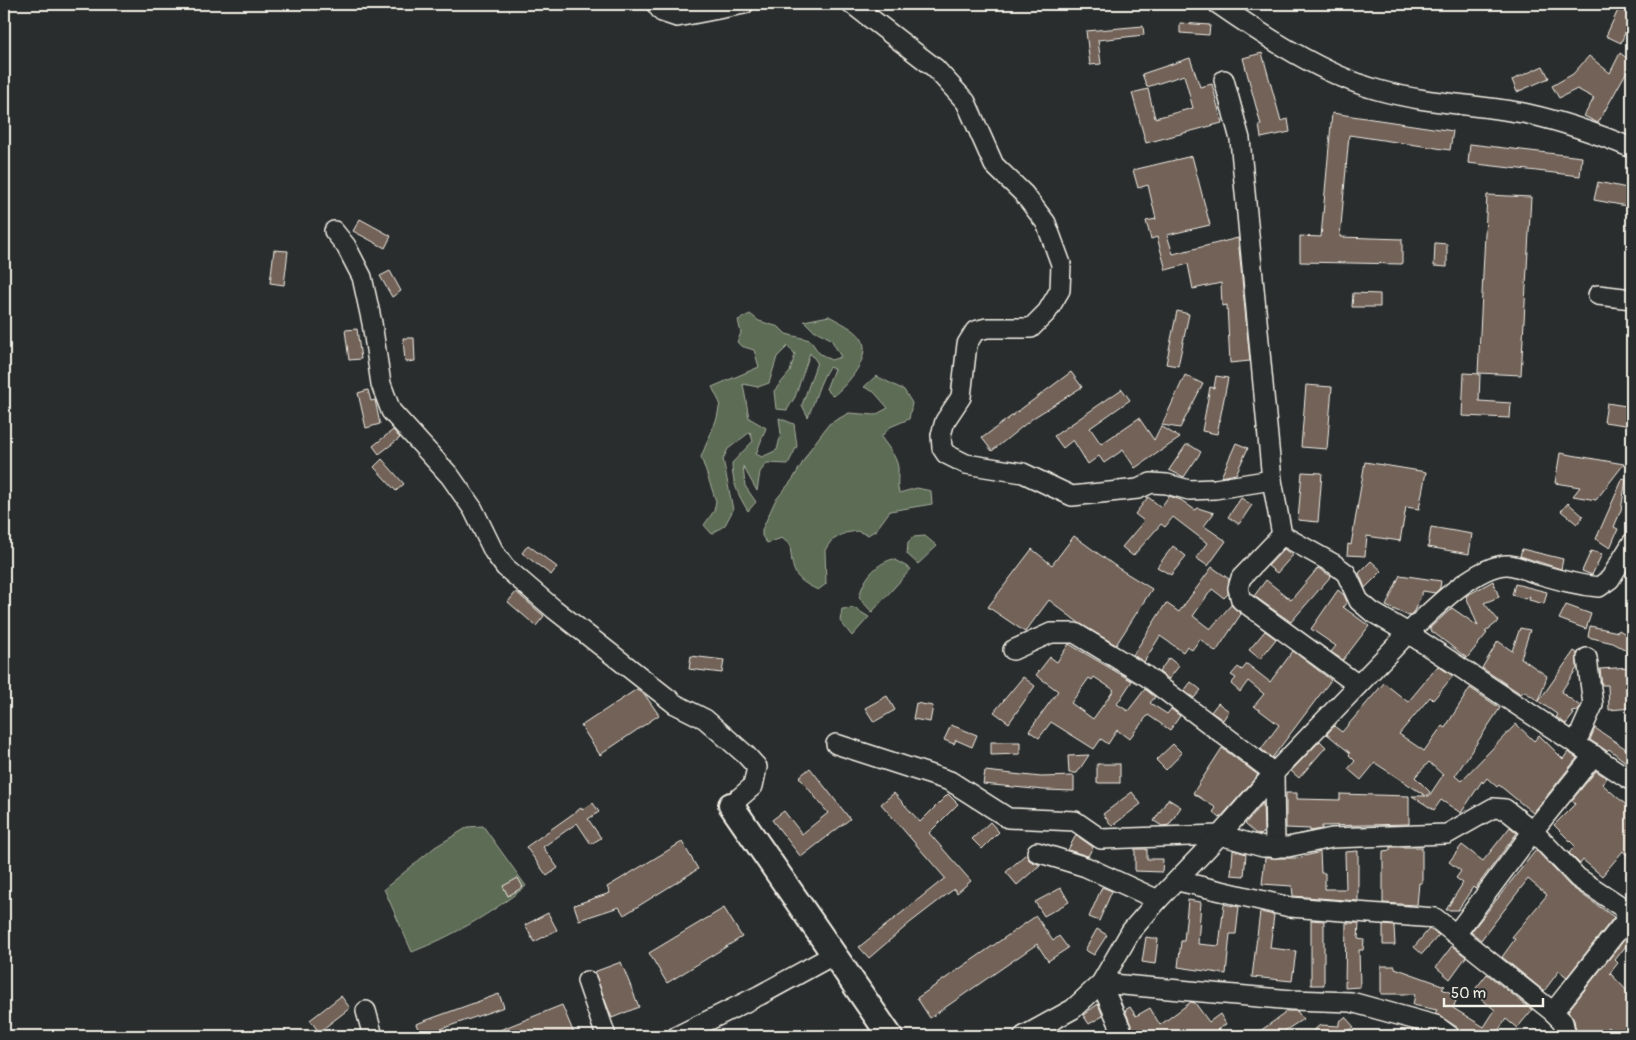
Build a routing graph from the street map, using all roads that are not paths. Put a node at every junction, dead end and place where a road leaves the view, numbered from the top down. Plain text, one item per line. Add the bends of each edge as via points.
1 (656, 4) edge
2 (744, 4) edge
3 (852, 4) edge
4 (1218, 4) edge
5 (1224, 80) dead end
6 (1632, 148) edge
7 (334, 231) dead end
8 (1598, 295) dead end
9 (1632, 299) edge
10 (1272, 480) junction
11 (1282, 535) junction
12 (1632, 543) edge
13 (1408, 633) junction
14 (1013, 650) dead end
15 (1587, 658) dead end
16 (1358, 685) junction
17 (1576, 743) junction
18 (836, 744) dead end
19 (1594, 755) junction
20 (1274, 773) junction
21 (1632, 781) edge
22 (731, 805) joint
23 (1533, 831) junction
24 (1220, 835) junction
25 (1275, 848) junction
26 (1038, 852) dead end
27 (1178, 881) junction
28 (1158, 900) junction
29 (1456, 934) junction
30 (835, 954) junction
31 (587, 981) dead end
32 (1101, 983) junction
33 (366, 1011) dead end
34 (1553, 1012) junction
35 (373, 1036) edge
36 (606, 1036) edge
37 (676, 1036) edge
38 (890, 1036) edge
39 (1024, 1036) edge
40 (1124, 1036) edge
41 (1450, 1036) edge
42 (1566, 1036) edge

1 - 2 street via 662,12 677,17
3 - 10 street via 935,68 966,102 994,165 1024,194 1046,223 1061,264 1060,290 1047,312 1031,328 975,330 967,344 962,397 941,436 946,454 966,464 1023,473 1072,496 1138,489 1151,483 1189,490
4 - 6 street via 1323,67 1376,90 1421,100 1527,114 1584,128
5 - 10 street via 1240,139
7 - 22 street via 362,276 381,384 391,411 450,476 473,509 505,567 675,704 705,719 746,755 757,768 753,786
8 - 9 street
10 - 11 street
11 - 13 street via 1346,573 1360,601
11 - 16 street via 1241,578 1238,588 1241,600
12 - 13 street via 1610,579 1599,587 1578,585 1508,565 1495,568 1451,593
13 - 16 street
13 - 17 street
14 - 20 street via 1051,633 1075,633 1146,676
15 - 17 street via 1593,705
16 - 20 street
17 - 19 street
18 - 24 street via 950,781 1008,818 1075,821 1101,840
19 - 21 street
19 - 23 street
20 - 24 street
20 - 25 street
22 - 30 main road
23 - 25 street via 1505,809 1493,808 1447,834 1332,838
23 - 29 street
23 - 34 street via 1578,878 1624,909 1626,920
24 - 25 street
24 - 27 street
26 - 28 street via 1086,867
27 - 28 street
27 - 29 street via 1290,907 1427,916 1435,918
28 - 32 street via 1131,931
29 - 34 street
30 - 37 street
30 - 38 main road
31 - 36 street
32 - 39 street via 1073,1008
32 - 40 street
32 - 41 street via 1351,1002 1435,1026
33 - 35 street
34 - 42 street via 1563,1022

